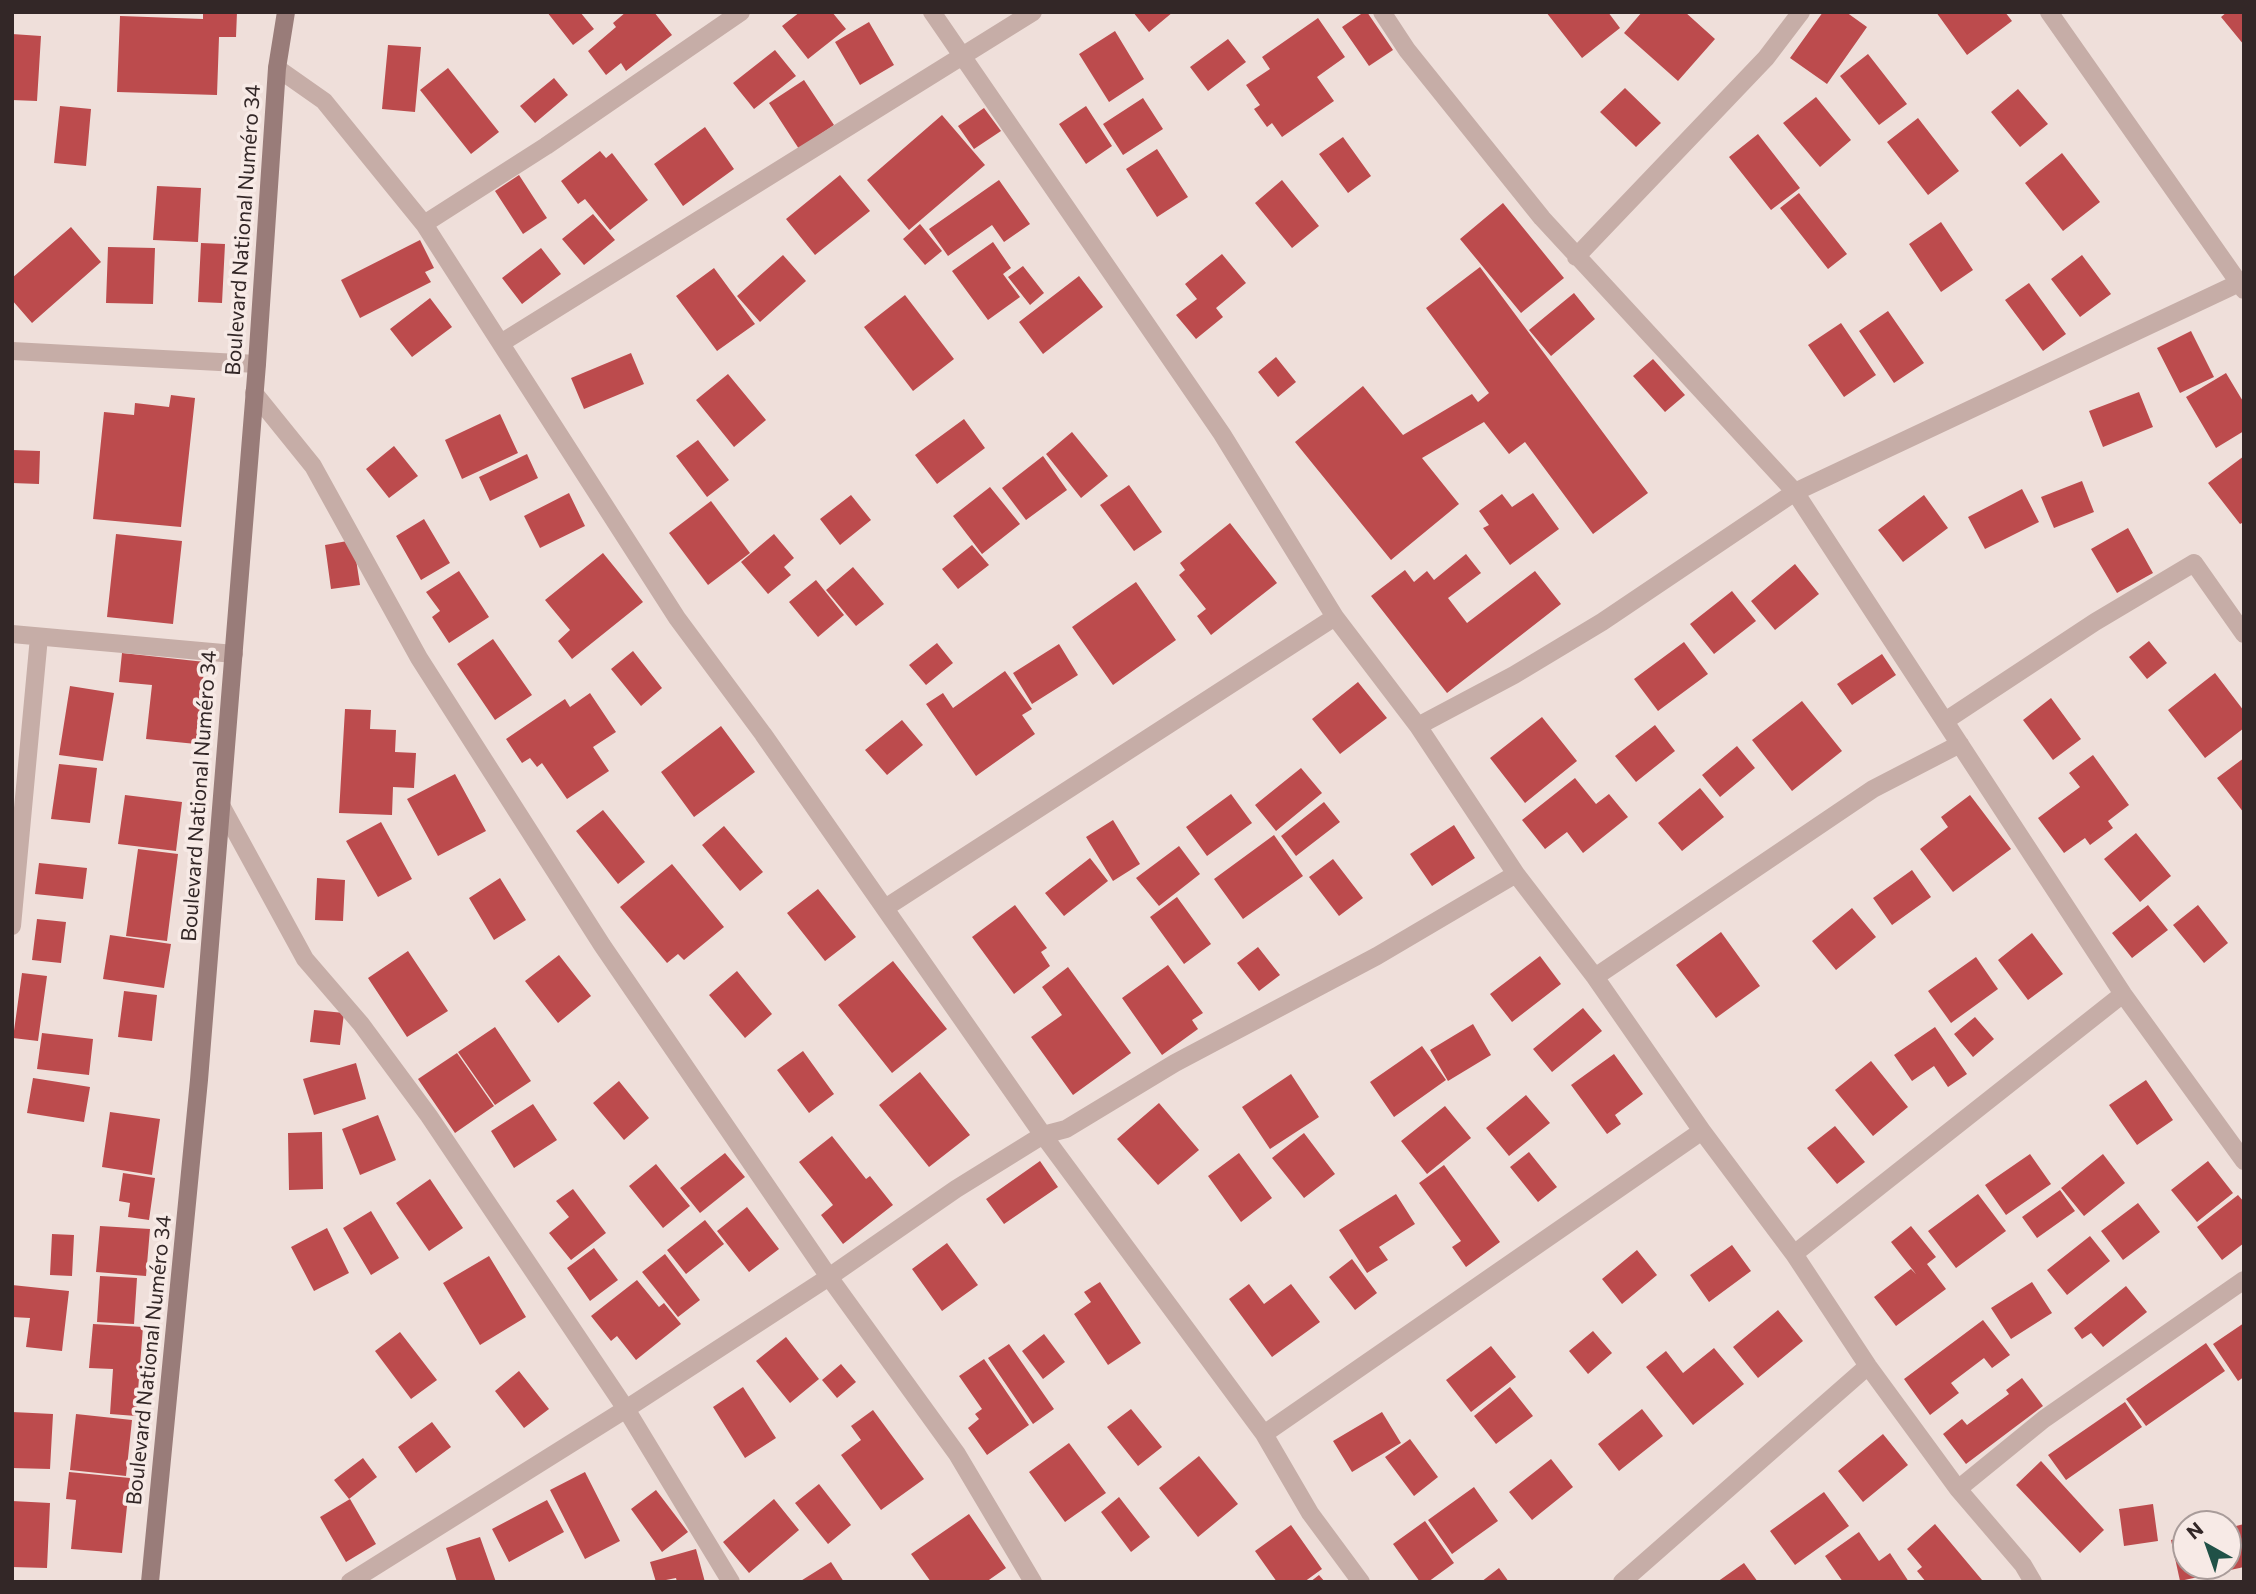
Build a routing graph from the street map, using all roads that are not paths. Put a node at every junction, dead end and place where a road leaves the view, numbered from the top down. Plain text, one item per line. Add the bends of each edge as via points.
1 (286, 12) edge
2 (741, 12) edge
3 (932, 12) edge
4 (1033, 12) edge
5 (1382, 12) edge
6 (1801, 12) edge
7 (2049, 12) edge
8 (962, 58) junction
9 (277, 68) junction
10 (424, 224) junction
11 (1576, 257) junction
12 (2241, 286) edge
13 (501, 344) junction
14 (12, 351) edge
15 (257, 364) junction
16 (254, 393) junction
17 (1795, 492) junction
18 (1335, 617) junction
19 (12, 634) edge
20 (2244, 634) edge
21 (39, 637) junction
22 (234, 654) junction
23 (1945, 721) junction
24 (1418, 726) junction
25 (1960, 744) junction
26 (222, 807) junction
27 (1516, 874) junction
28 (885, 908) junction
29 (12, 926) edge
30 (1595, 977) junction
31 (2123, 994) junction
32 (1702, 1131) junction
33 (1043, 1136) junction
34 (2244, 1161) edge
35 (1794, 1254) junction
36 (829, 1277) junction
37 (2244, 1280) edge
38 (1868, 1366) junction
39 (626, 1409) junction
40 (1264, 1434) junction
41 (1958, 1489) junction
42 (150, 1582) edge
43 (350, 1582) edge
44 (731, 1582) edge
45 (1033, 1582) edge
46 (1361, 1582) edge
47 (1622, 1582) edge
48 (2033, 1582) edge

1 - 9 main road, Boulevard National Numéro 34
2 - 10 street
3 - 8 street
4 - 8 street
5 - 11 street via 1407,50
6 - 11 street via 1766,58
7 - 12 street
8 - 13 street
8 - 18 street via 1222,434
9 - 10 street via 324,101
9 - 15 main road, Boulevard National Numéro 34
10 - 13 street
11 - 17 street
12 - 17 street
13 - 28 street via 677,618
14 - 15 street
15 - 16 main road, Boulevard National Numéro 34
16 - 22 main road, Boulevard National Numéro 34
16 - 36 street via 313,466 419,657 602,945
17 - 23 street
17 - 24 street via 1602,622
18 - 24 street
18 - 28 street
19 - 21 street
20 - 23 street via 2194,563
21 - 22 street
21 - 29 street
22 - 26 main road, Boulevard National Numéro 34
23 - 25 street
24 - 27 street
25 - 30 street via 1873,789
25 - 31 street
26 - 39 street via 305,960 361,1024 429,1116
26 - 42 main road, Boulevard National Numéro 34
27 - 30 street
27 - 33 street via 1377,956 1175,1063 1066,1129
28 - 33 street
30 - 32 street
31 - 34 street
31 - 35 street
32 - 35 street
32 - 40 street
33 - 36 street via 956,1189
33 - 40 street
35 - 38 street
36 - 39 street
36 - 45 street via 957,1454
37 - 41 street via 2044,1419
38 - 41 street
38 - 47 street
39 - 43 street
39 - 44 street
40 - 46 street via 1310,1513
41 - 48 street

